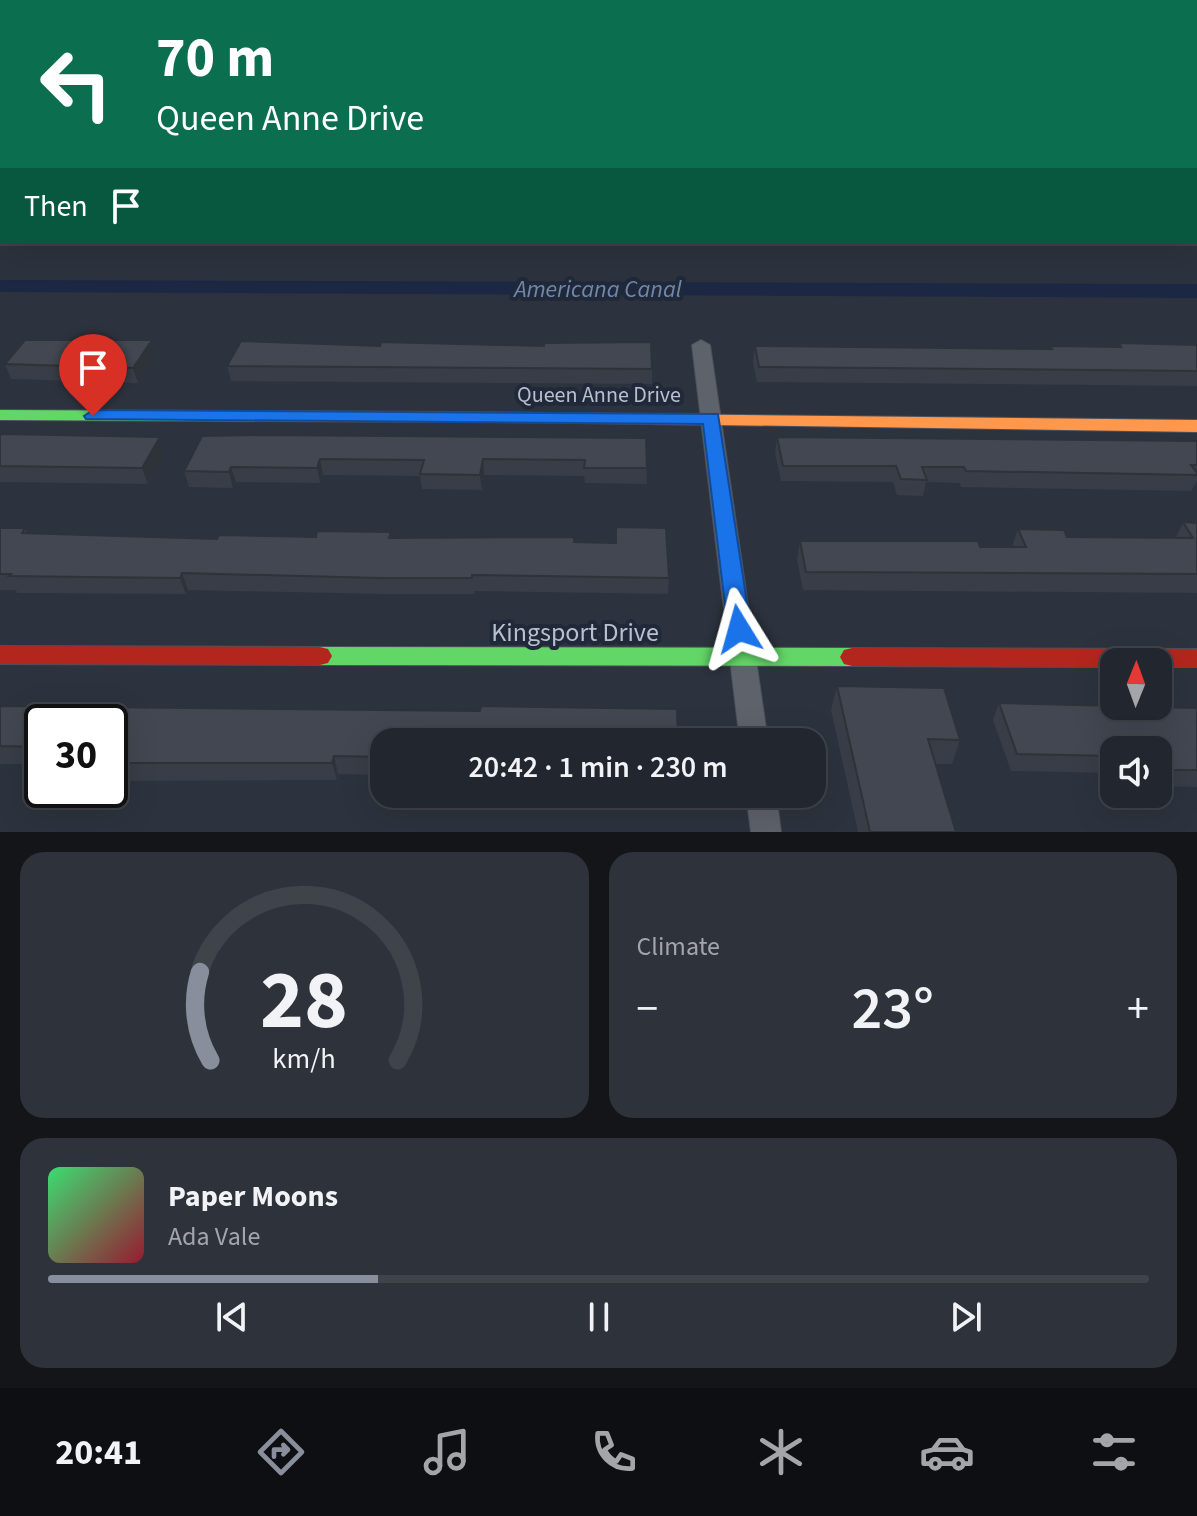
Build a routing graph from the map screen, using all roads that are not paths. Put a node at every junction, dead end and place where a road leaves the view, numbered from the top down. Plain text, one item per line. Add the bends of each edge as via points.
1 (701, 345) dead end
2 (0, 415) edge
3 (711, 418) junction
4 (1197, 426) edge
5 (0, 655) edge
6 (1197, 658) edge
7 (743, 659) junction
8 (752, 728) edge
9 (763, 808) edge
10 (766, 832) edge

1 - 3 street
2 - 3 street, Queen Anne Drive
3 - 4 street, Queen Anne Drive
3 - 7 street
5 - 7 street, Kingsport Drive
6 - 7 street, Kingsport Drive
7 - 8 street
9 - 10 street

